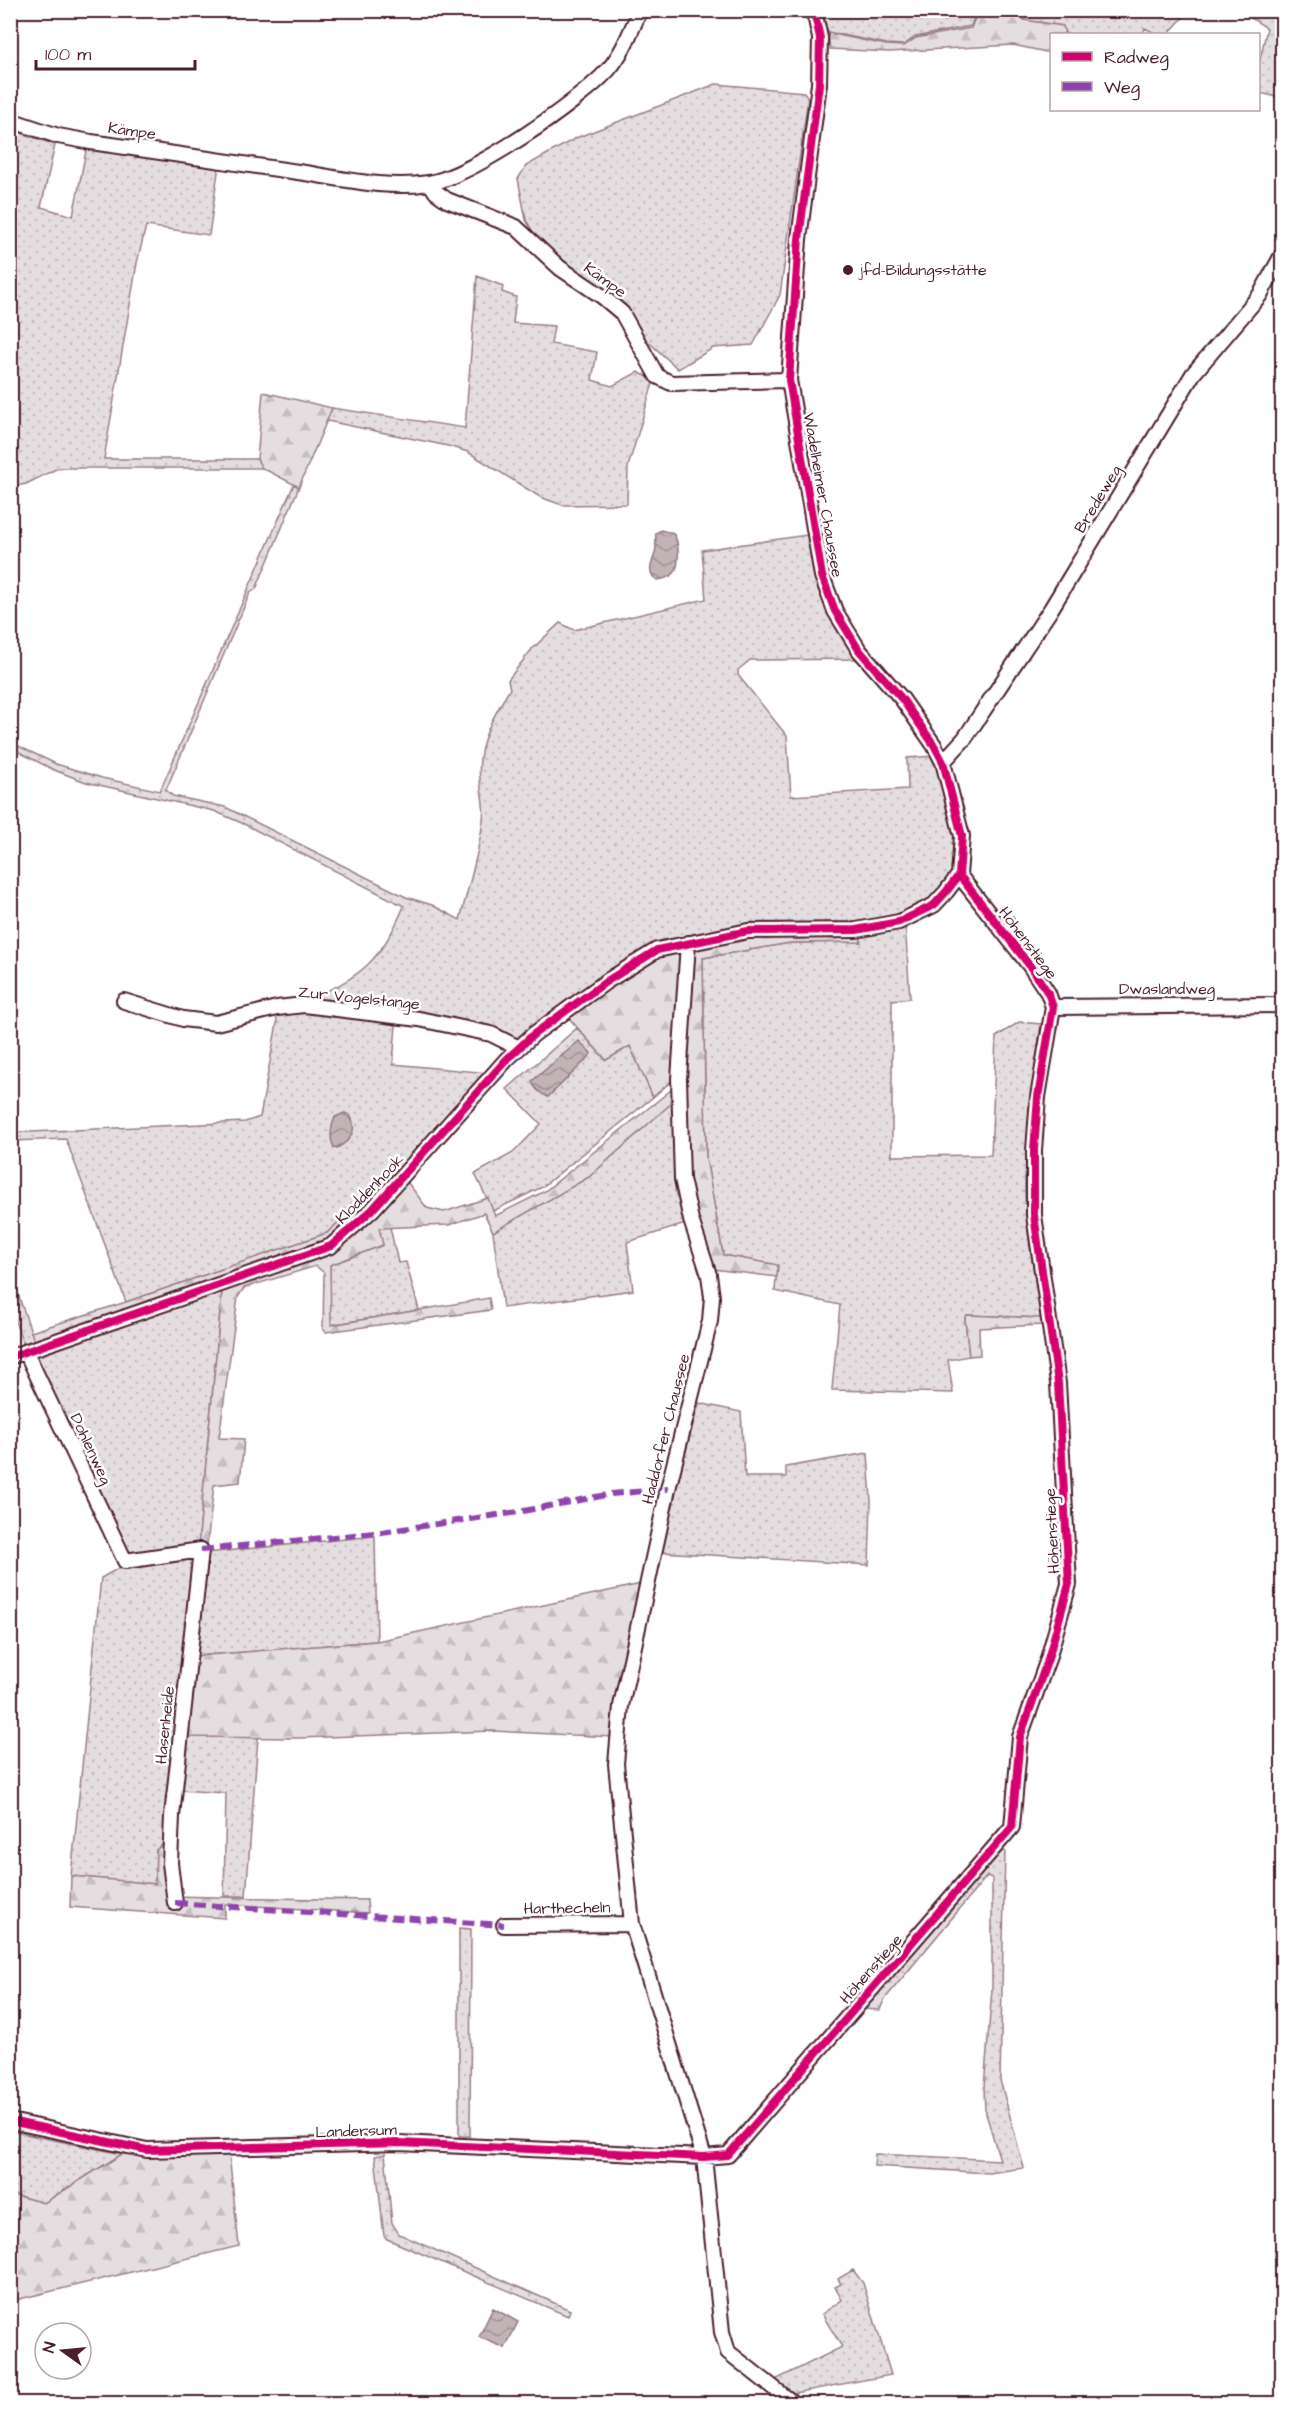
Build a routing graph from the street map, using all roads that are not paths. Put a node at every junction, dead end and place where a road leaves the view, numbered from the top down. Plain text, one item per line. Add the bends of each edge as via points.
1 (640, 10) edge
2 (812, 10) edge
3 (10, 120) edge
4 (430, 183) junction
5 (1282, 255) edge
6 (789, 380) junction
7 (943, 762) junction
8 (958, 875) junction
9 (688, 943) junction
10 (124, 1001) dead end
11 (1282, 1005) edge
12 (1053, 1006) junction
13 (519, 1048) junction
14 (26, 1352) junction
15 (10, 1357) edge
16 (201, 1550) joint
17 (175, 1903) dead end
18 (632, 1924) junction
19 (504, 1925) dead end
20 (10, 2121) edge
21 (704, 2157) junction
22 (794, 2403) edge

1 - 4 street, Kämpe via 613,63 580,94 476,165
2 - 6 street, Wadelheimer Chaussee via 820,38 819,84 799,239
3 - 4 street, Kämpe via 91,142 356,180 401,185
4 - 6 street, Kämpe via 447,200 516,227 560,268 622,313 657,376 671,383
5 - 7 street, Bredeweg via 1260,295 1193,374 1051,609 965,738
6 - 7 street, Wadelheimer Chaussee via 822,576 835,611 859,650 902,699
7 - 8 street, Wadelheimer Chaussee via 962,836
8 - 9 street via 934,905 898,922 856,930 748,931
8 - 12 street, Höhenstiege via 1030,966
9 - 13 street, Kloddenhook via 657,950 607,981
9 - 18 street, Haddorfer Chaussee via 679,1079 682,1179 712,1298 710,1321 668,1489 621,1706 616,1764
10 - 13 street, Zur Vogelstange via 183,1019 216,1023 304,1005 492,1034
11 - 12 street, Dwaslandweg
12 - 21 street, Höhenstiege via 1038,1097 1033,1188 1058,1383 1069,1584 1020,1737 1012,1827 728,2155
13 - 14 street, Kloddenhook via 372,1210 331,1246
14 - 15 street, Kloddenhook
14 - 16 street, Dohlenweg via 125,1561
16 - 17 street, Hasenheide via 172,1816 170,1863
18 - 19 street, Harthecheln
18 - 21 street
20 - 21 street, Landersum via 147,2150 399,2143
21 - 22 street via 722,2332 728,2352

